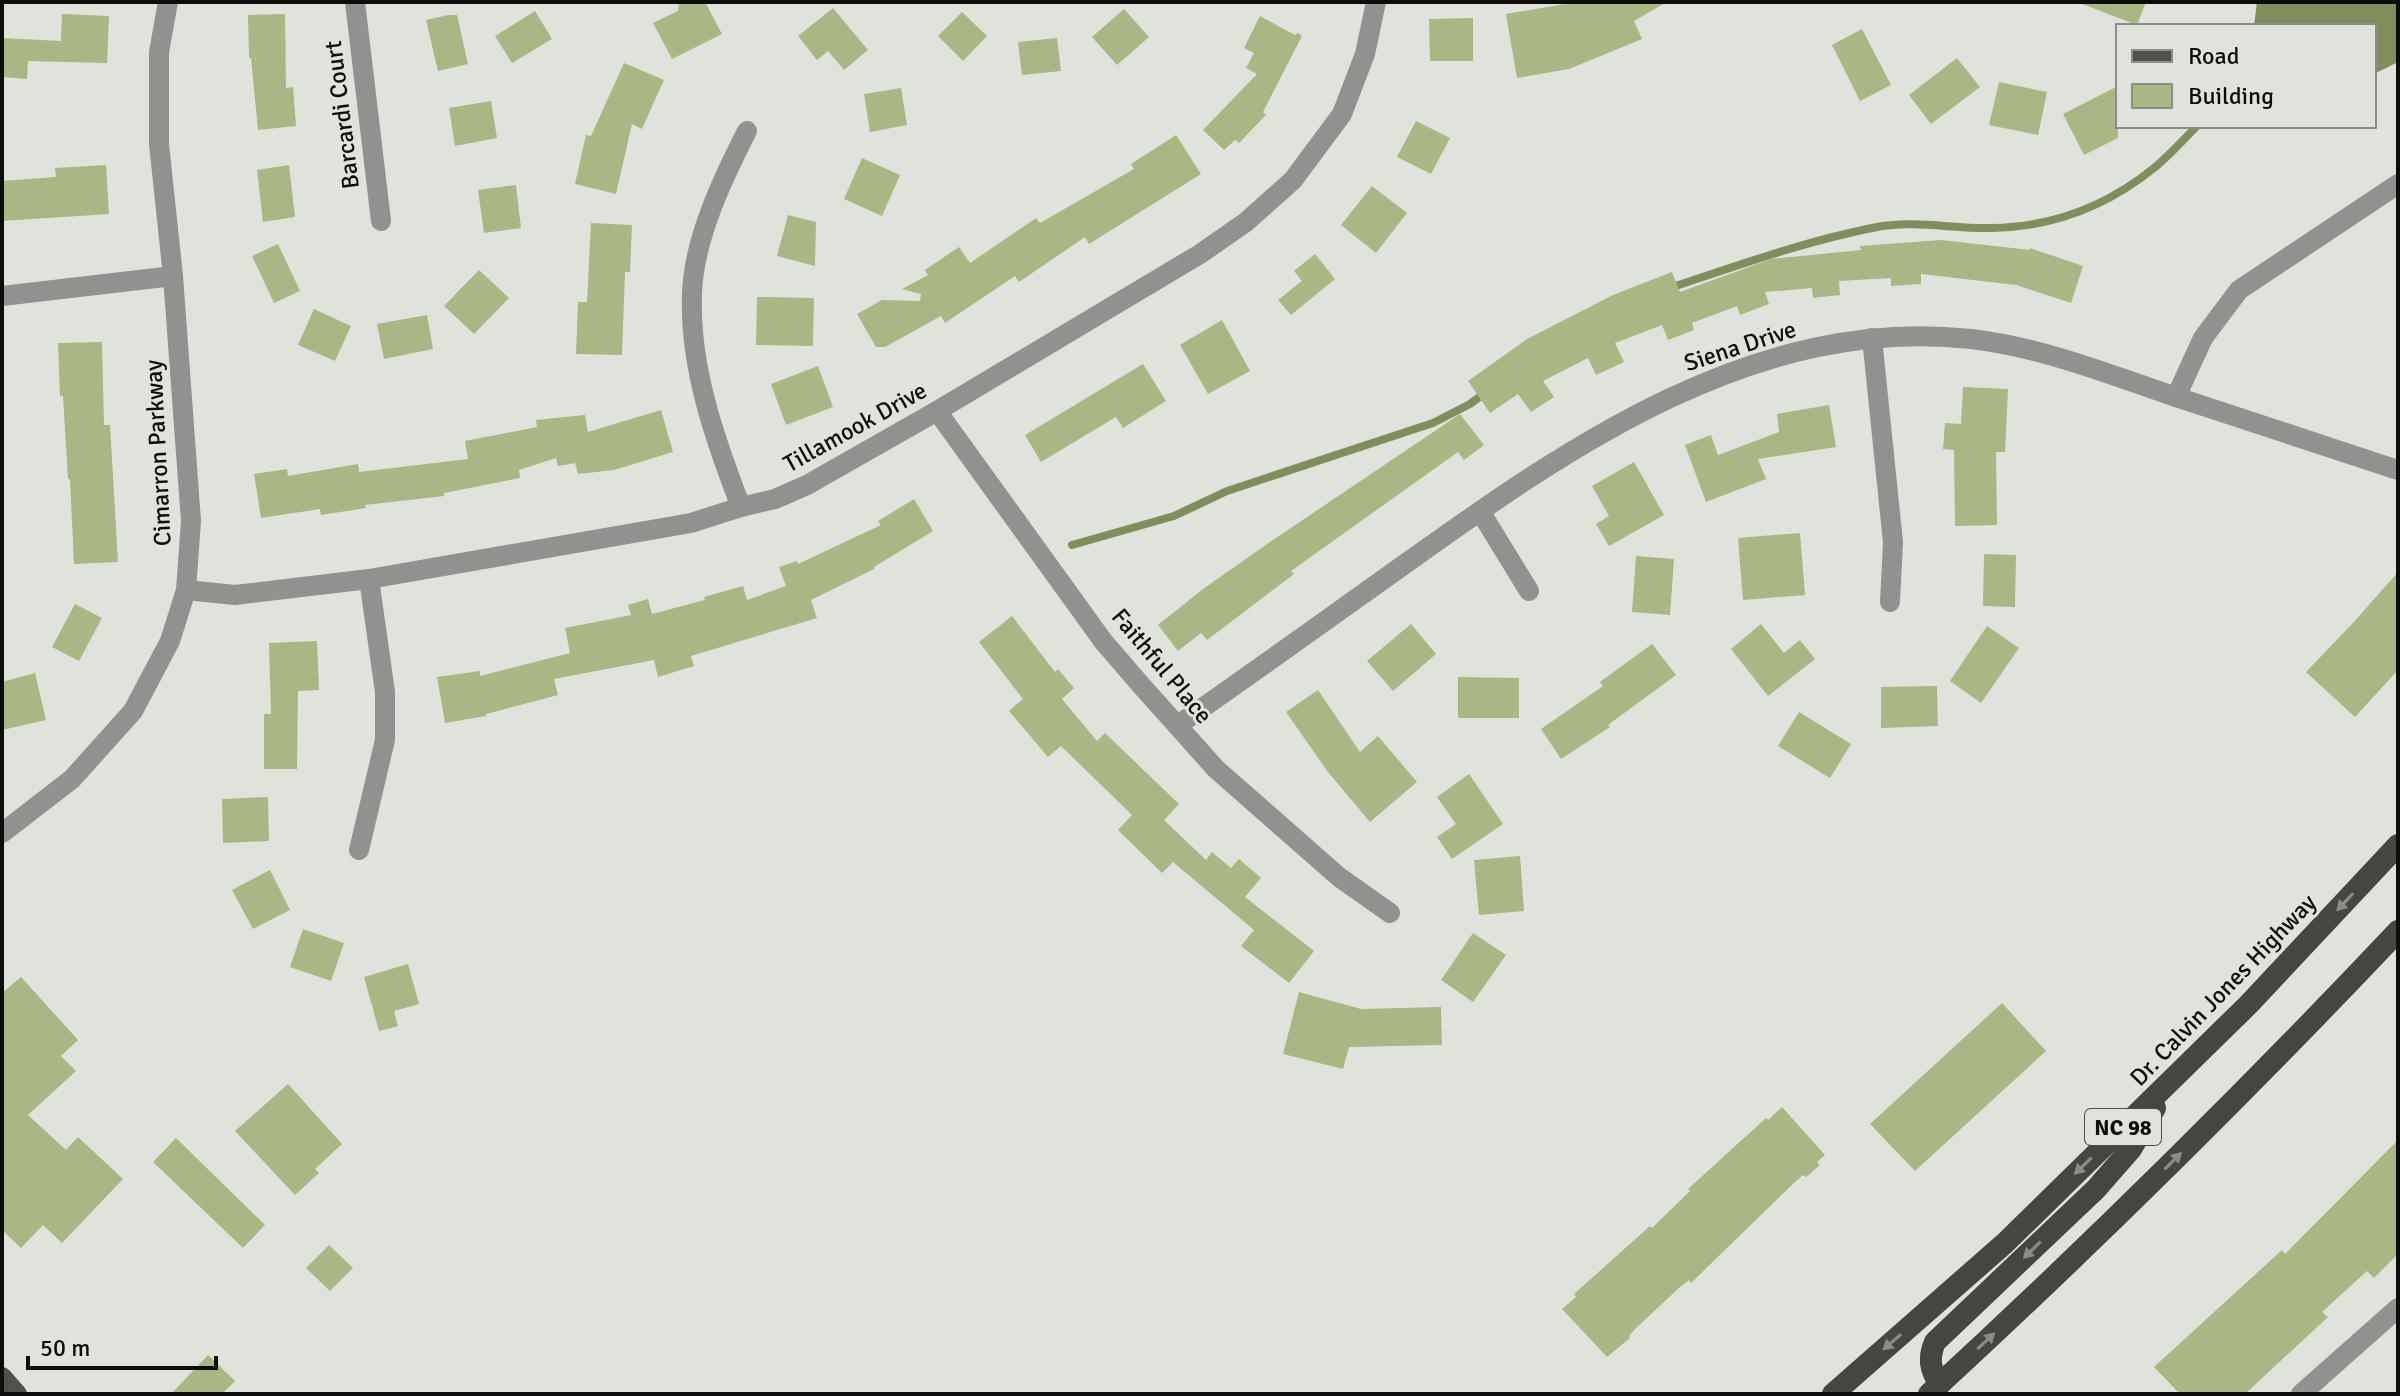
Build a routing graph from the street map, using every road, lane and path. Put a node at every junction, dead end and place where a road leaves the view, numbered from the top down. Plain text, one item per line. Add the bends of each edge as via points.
1 (168, 2) edge
2 (355, 2) edge
3 (1376, 2) edge
4 (747, 131) dead end
5 (2398, 184) edge
6 (381, 221) dead end
7 (173, 276) junction
8 (2, 296) edge
9 (1872, 338) junction
10 (2176, 397) junction
11 (937, 411) junction
12 (2398, 470) edge
13 (741, 507) junction
14 (1480, 511) junction
15 (369, 579) junction
16 (186, 590) junction
17 (1529, 591) dead end
18 (1890, 602) dead end
19 (1178, 725) junction
20 (2, 833) edge
21 (2398, 845) edge
22 (359, 850) dead end
23 (1390, 913) dead end
24 (2398, 931) edge
25 (2169, 1082) junction
26 (2398, 1308) edge
27 (2, 1377) edge
28 (1934, 1389) edge
29 (17, 1394) edge
30 (1833, 1394) edge
31 (2301, 1394) edge

1 - 7 street, Cimarron Parkway via 159,52 159,144
2 - 6 street, Barcardi Court
3 - 11 street, Tillamook Drive via 1365,54 1342,114 1293,180 1200,254
4 - 13 street via 712,207 691,291 706,405
5 - 10 street via 2239,290 2203,338
7 - 8 street
7 - 16 street, Cimarron Parkway via 191,521
9 - 10 street, Siena Drive via 1975,340 2056,356
9 - 14 street, Siena Drive via 1786,355 1657,403 1582,444
9 - 18 street via 1893,542
10 - 12 street, Siena Drive
11 - 13 street, Tillamook Drive via 807,485
11 - 19 street, Faithful Place via 1103,641
13 - 15 street, Tillamook Drive via 691,523
14 - 17 street
14 - 19 street, Siena Drive
15 - 16 street, Tillamook Drive via 235,595
15 - 22 street via 385,692 385,740
16 - 20 street, Cimarron Parkway via 170,641 133,711 72,779
19 - 23 street, Faithful Place via 1270,818
21 -> 25 highway, Dr. Calvin Jones Highway / NC 98
28 -> 24 highway, NC 98 via 2054,1278
25 -> 28 highway via 2131,1149 2096,1189 1935,1342 1930,1354
25 -> 30 highway, Dr. Calvin Jones Highway / NC 98 via 2005,1243
26 - 31 street
27 - 29 main road

